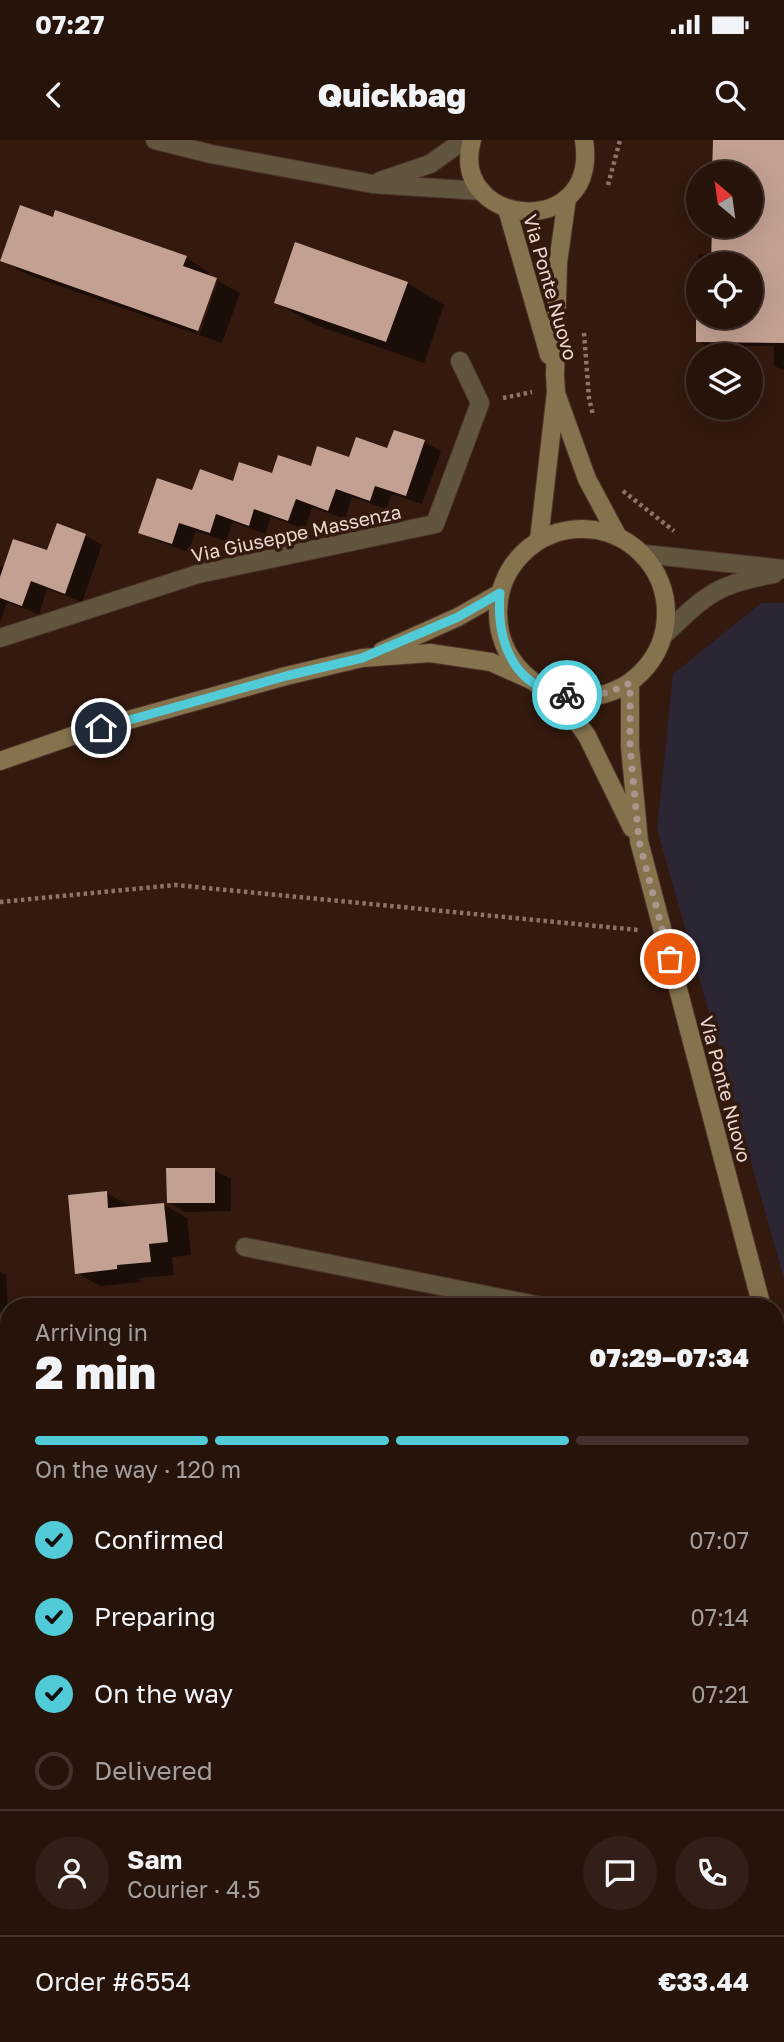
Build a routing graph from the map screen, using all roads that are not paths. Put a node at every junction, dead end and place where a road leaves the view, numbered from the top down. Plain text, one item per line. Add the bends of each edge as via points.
1 (155, 140) edge
2 (464, 140) edge
3 (472, 140) edge
4 (584, 140) edge
5 (373, 184) junction
6 (482, 191) junction
7 (567, 198) junction
8 (507, 209) junction
9 (460, 361) dead end
10 (556, 384) junction
11 (617, 535) junction
12 (539, 540) junction
13 (644, 554) junction
14 (784, 570) edge
15 (500, 593) junction
16 (664, 635) junction
17 (0, 638) edge
18 (362, 658) junction
19 (531, 680) junction
20 (630, 683) junction
21 (557, 694) junction
22 (0, 761) edge
23 (639, 841) junction
24 (245, 1247) dead end
25 (501, 1298) edge
26 (760, 1298) edge

1 - 5 street
2 - 5 street via 429,164
3 - 6 street via 470,163
4 - 7 street, Via Ponte Nuovo via 584,170
5 - 6 street
6 - 8 street, Via Ponte Nuovo
7 - 8 street, Via Ponte Nuovo via 538,212
7 - 10 street, Via Ponte Nuovo via 558,263
8 - 10 street, Via Ponte Nuovo
9 - 17 street, Via Giuseppe Massenza via 480,403 435,524 198,575
10 - 11 street, Via Ponte Nuovo via 587,479
10 - 12 street, Via Ponte Nuovo
11 - 12 street, Via Ponte Nuovo via 591,529 564,530
11 - 13 street, Via Ponte Nuovo
12 - 15 street, Via Ponte Nuovo via 508,572
13 - 14 street
13 - 16 street, Via Ponte Nuovo via 660,578 667,606
14 - 16 street via 726,585 705,597
15 - 18 street via 458,617
15 - 19 street, Via Ponte Nuovo via 502,641
16 - 20 street, Via Ponte Nuovo via 645,670
18 - 19 street via 429,653 491,662
18 - 22 street via 75,735
19 - 21 street, Via Ponte Nuovo
20 - 21 street, Via Ponte Nuovo via 607,694
20 - 23 street, Via Ponte Nuovo via 630,747
21 - 23 street, Via Ponte Nuovo via 587,736
23 - 26 street, Via Ponte Nuovo
24 - 25 street

